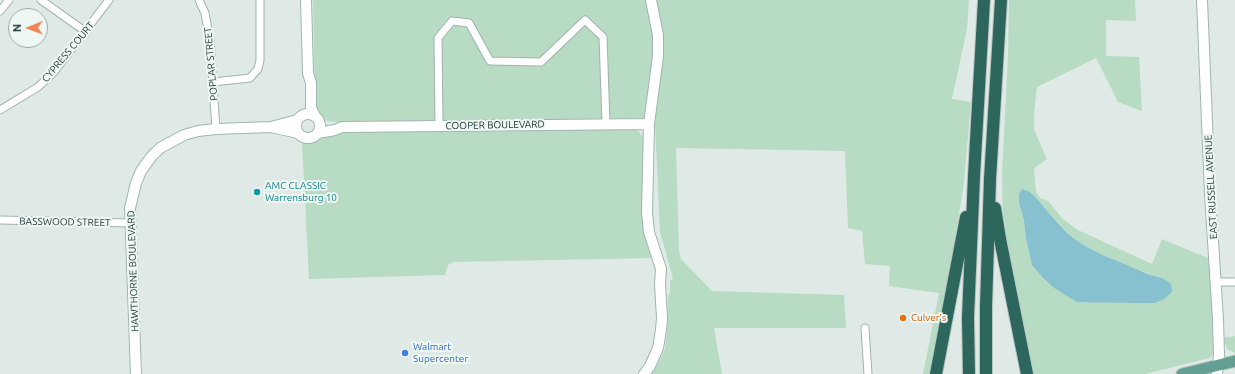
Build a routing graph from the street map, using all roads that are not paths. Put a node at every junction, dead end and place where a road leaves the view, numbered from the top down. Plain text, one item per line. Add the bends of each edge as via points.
1 (9, 0) edge
2 (41, 0) edge
3 (109, 0) edge
4 (199, 0) edge
5 (260, 0) edge
6 (306, 0) edge
7 (651, 0) edge
8 (984, 0) edge
9 (1001, 0) edge
10 (1202, 0) edge
11 (0, 11) edge
12 (86, 32) junction
13 (308, 73) junction
14 (213, 82) junction
15 (0, 110) edge
16 (316, 117) junction
17 (300, 118) junction
18 (606, 124) junction
19 (649, 124) junction
20 (439, 126) junction
21 (271, 127) junction
22 (342, 128) junction
23 (216, 129) junction
24 (298, 133) junction
25 (318, 133) junction
26 (974, 176) junction
27 (990, 179) junction
28 (0, 220) edge
29 (131, 224) junction
30 (1215, 282) junction
31 (1235, 282) edge
32 (865, 328) dead end
33 (1235, 361) edge
34 (1217, 370) edge
35 (136, 374) edge
36 (644, 374) edge
37 (868, 374) edge
38 (936, 374) edge
39 (969, 374) edge
40 (986, 374) edge
41 (1027, 374) edge
42 (1182, 374) edge

1 - 11 street
2 - 12 street
3 - 12 street, CYPRESS COURT
4 - 14 street, POPLAR STREET via 208,26
5 - 14 street via 258,68 250,78
6 - 13 street
7 - 19 street via 658,35 658,56
8 - 26 highway
9 - 27 highway
10 - 30 street, EAST RUSSELL AVENUE
12 - 15 street, CYPRESS COURT via 54,72 38,87
13 - 16 street via 311,83 311,108
13 - 17 street via 304,84 304,104
14 - 23 street, POPLAR STREET
16 - 17 street via 308,114
16 - 22 street, COOPER BOULEVARD
16 - 25 street via 320,125
17 - 21 street, HAWTHORNE BOULEVARD
17 - 24 street via 296,126
18 - 19 street, COOPER BOULEVARD
18 - 20 street, COOPER BOULEVARD
18 - 20 street via 603,37 585,20 541,62 490,61 469,23 452,22 438,38
19 - 36 street via 647,214 649,232 661,269 662,318 658,348
20 - 22 street, COOPER BOULEVARD
21 - 23 street, HAWTHORNE BOULEVARD
21 - 24 street, HAWTHORNE BOULEVARD
22 - 25 street, COOPER BOULEVARD
23 - 29 street, HAWTHORNE BOULEVARD via 184,135 160,148 151,157 136,183 130,208
24 - 25 street via 308,139
26 - 38 highway
26 - 39 highway via 968,317
27 - 40 highway
27 - 41 highway
28 - 29 street, BASSWOOD STREET
29 - 35 street, HAWTHORNE BOULEVARD
30 - 31 street
30 - 34 street, EAST RUSSELL AVENUE via 1219,355
32 - 37 street
33 - 34 main road
34 - 42 main road

